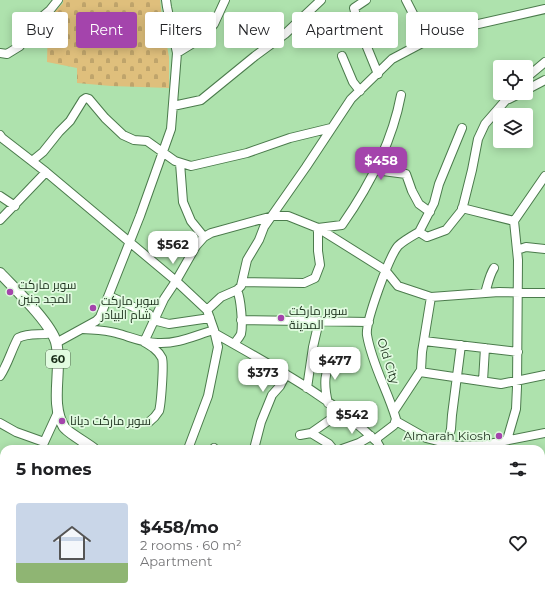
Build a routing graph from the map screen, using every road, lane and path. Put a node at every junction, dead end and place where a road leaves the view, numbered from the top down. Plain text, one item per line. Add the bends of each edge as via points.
1 (58, 0) edge
2 (166, 0) edge
3 (225, 0) edge
4 (321, 0) edge
5 (366, 0) edge
6 (406, 0) edge
7 (545, 9) edge
8 (412, 12) edge
9 (478, 24) edge
10 (413, 48) edge
11 (0, 53) edge
12 (177, 53) junction
13 (342, 56) dead end
14 (545, 62) edge
15 (533, 72) edge
16 (378, 74) junction
17 (545, 80) edge
18 (533, 86) edge
19 (360, 91) junction
20 (401, 95) dead end
21 (506, 100) edge
22 (173, 106) junction
23 (331, 128) junction
24 (462, 128) dead end
25 (0, 136) edge
26 (162, 152) junction
27 (32, 161) junction
28 (180, 163) junction
29 (375, 170) junction
30 (46, 172) junction
31 (545, 176) edge
32 (0, 196) edge
33 (15, 206) junction
34 (462, 208) junction
35 (430, 212) junction
36 (273, 216) junction
37 (0, 220) edge
38 (514, 221) junction
39 (318, 228) junction
40 (418, 232) junction
41 (204, 236) junction
42 (130, 243) junction
43 (545, 249) edge
44 (517, 250) junction
45 (494, 268) dead end
46 (385, 270) junction
47 (0, 273) edge
48 (176, 280) junction
49 (243, 282) junction
50 (237, 290) junction
51 (518, 292) junction
52 (485, 293) junction
53 (545, 293) edge
54 (109, 296) junction
55 (431, 297) junction
56 (207, 310) junction
57 (210, 318) junction
58 (153, 320) junction
59 (241, 320) junction
60 (318, 321) junction
61 (369, 322) junction
62 (83, 329) junction
63 (215, 332) junction
64 (54, 338) junction
65 (424, 341) junction
66 (144, 342) junction
67 (234, 344) junction
68 (461, 345) junction
69 (485, 348) junction
70 (518, 352) junction
71 (335, 357) dead end
72 (420, 372) junction
73 (286, 374) junction
74 (545, 375) edge
75 (0, 376) edge
76 (456, 378) junction
77 (484, 381) junction
78 (517, 381) junction
79 (307, 388) junction
80 (328, 402) junction
81 (394, 411) junction
82 (58, 412) junction
83 (341, 412) junction
84 (396, 421) junction
85 (149, 422) dead end
86 (0, 423) edge
87 (545, 432) edge
88 (312, 433) junction
89 (300, 435) dead end
90 (371, 436) junction
91 (507, 440) junction
92 (447, 444) junction
93 (41, 445) edge
94 (43, 445) edge
95 (88, 445) edge
96 (190, 445) edge
97 (255, 445) edge
98 (330, 445) edge
99 (353, 445) edge
100 (378, 445) edge
101 (379, 445) edge
102 (452, 445) edge
103 (496, 445) edge

1 - 11 street via 24,32 20,46 7,54
2 - 12 street
3 - 12 street via 214,24 203,37
4 - 22 street via 285,34 201,100
5 - 16 street via 354,8
6 - 8 street
7 - 9 street
10 - 16 street via 392,59
12 - 22 street
13 - 19 street via 353,82
14 - 15 street
16 - 19 street
17 - 18 street
19 - 23 street via 351,99
20 - 29 street via 391,132
21 - 34 street via 485,124 478,139
22 - 26 street via 171,129
23 - 28 street via 285,139 236,156 191,166
23 - 36 street
24 - 35 street
25 - 27 street
26 - 27 street via 147,141 134,140 123,135 86,98 44,152
26 - 28 street
26 - 42 street
27 - 30 street
28 - 41 street via 183,202 191,221
29 - 35 street via 406,174 419,204
29 - 39 street via 342,225
30 - 33 street
30 - 42 street
31 - 38 street
32 - 33 street
33 - 37 street
34 - 38 street
34 - 40 street via 446,230 427,237
35 - 40 street
36 - 39 street via 288,216
36 - 41 street
36 - 49 street via 264,226 248,260
38 - 44 street
39 - 46 street
39 - 49 street via 320,265 314,278 304,283
40 - 46 street, Old City via 399,246
41 - 48 street
42 - 48 street
42 - 54 street
43 - 44 street via 526,247
44 - 51 street
45 - 52 street
46 - 55 street via 398,286
46 - 61 street, Old City
47 - 64 main road, 60 via 33,309
48 - 56 street
48 - 58 street
49 - 50 street
50 - 56 street via 221,297
50 - 59 street
51 - 52 street
51 - 53 street
51 - 70 street
52 - 55 street
54 - 58 street via 149,314
54 - 62 street via 98,320
55 - 65 street
56 - 57 street
57 - 58 street via 169,324
57 - 63 street
58 - 66 street
59 - 60 street
59 - 67 street via 240,334
60 - 61 street
60 - 79 street
61 - 81 street, Old City via 366,333 370,350
62 - 64 street
62 - 66 street via 108,331
63 - 66 street via 178,341
63 - 67 street
63 - 96 street via 218,347 208,396
64 - 75 street via 46,334 29,334 18,338
64 - 82 main road, 60 via 58,358
65 - 68 street
65 - 72 street
66 - 85 street via 155,349 162,359 163,376 159,409
67 - 73 street
68 - 69 street
68 - 76 street
69 - 70 street
69 - 77 street
70 - 78 street
71 - 80 street via 326,372
72 - 76 street
72 - 81 street
73 - 79 street
73 - 97 street via 272,395
74 - 78 street
76 - 77 street
76 - 92 street
77 - 78 street via 501,384
78 - 91 street via 517,407
79 - 80 street
80 - 83 street
81 - 84 street, Old City
82 - 94 street
82 - 95 main road, 60 via 64,428
83 - 88 street
83 - 90 street
84 - 92 street via 426,438
84 - 101 street via 378,437
86 - 93 street
87 - 91 street
88 - 89 street
88 - 98 street
90 - 99 street
90 - 100 street
91 - 103 street
92 - 102 street

